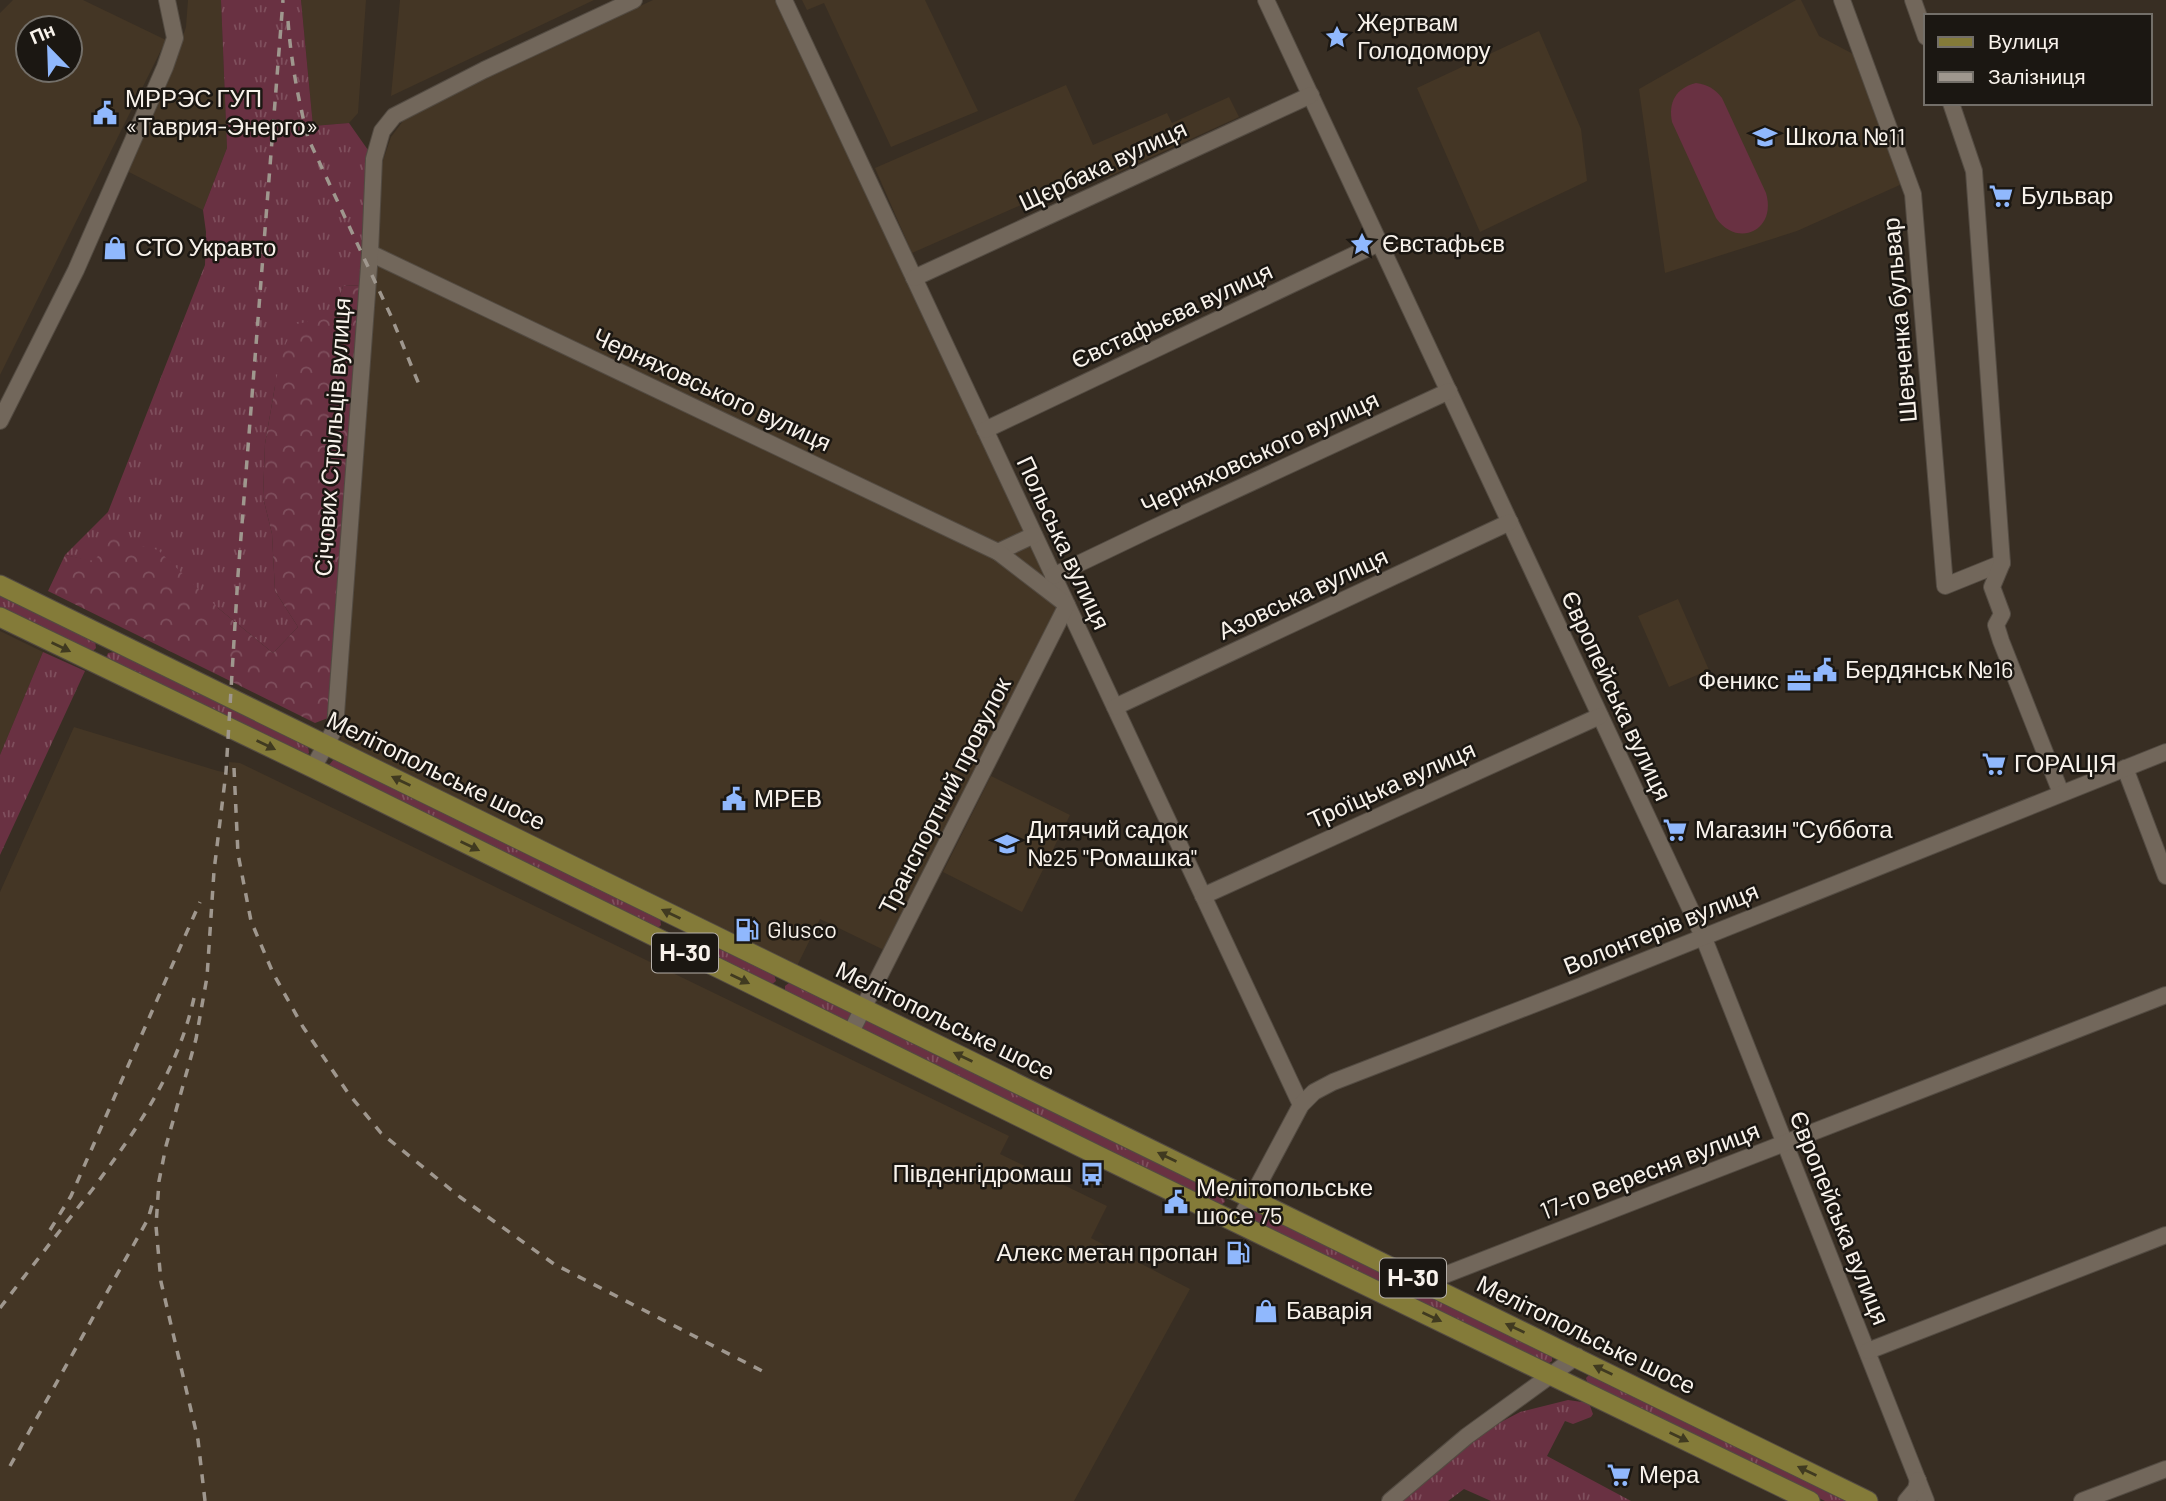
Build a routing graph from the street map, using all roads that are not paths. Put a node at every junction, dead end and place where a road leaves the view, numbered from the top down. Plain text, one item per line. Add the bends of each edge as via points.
1 (167, 0) edge
2 (634, 0) edge
3 (784, 0) edge
4 (1266, 0) edge
5 (1842, 0) edge
6 (1913, 0) edge
7 (1924, 31) edge
8 (1311, 96) junction
9 (1952, 105) edge
10 (1379, 243) junction
11 (370, 253) junction
12 (914, 278) junction
13 (1448, 391) junction
14 (0, 421) edge
15 (985, 430) junction
16 (1510, 522) junction
17 (1034, 535) junction
18 (998, 552) junction
19 (2003, 563) junction
20 (1054, 576) junction
21 (0, 585) edge
22 (1067, 605) junction
23 (0, 617) edge
24 (1115, 707) junction
25 (1600, 716) junction
26 (326, 745) junction
27 (2166, 751) edge
28 (313, 768) junction
29 (2125, 768) junction
30 (2061, 793) junction
31 (2166, 876) edge
32 (1203, 896) junction
33 (1703, 936) junction
34 (2166, 995) edge
35 (863, 1008) junction
36 (850, 1034) junction
37 (1301, 1105) junction
38 (1785, 1143) junction
39 (1251, 1198) junction
40 (1238, 1223) junction
41 (2166, 1236) edge
42 (1424, 1283) junction
43 (1868, 1351) junction
44 (1577, 1356) junction
45 (1552, 1375) junction
46 (2166, 1469) edge
47 (1918, 1480) junction
48 (1390, 1501) edge
49 (1810, 1501) edge
50 (1868, 1501) edge
51 (1906, 1501) edge
52 (1926, 1501) edge
53 (2082, 1501) edge

1 - 14 street via 175,38 165,67 76,270
2 - 11 street, Січових Стрільців вулиця via 394,116 382,131 374,159
3 - 12 street, Польська вулиця
4 - 8 street, Європейська вулиця
5 - 19 street, Шевченка бульвар via 1913,194 1945,586
6 - 7 street
8 - 10 street, Європейська вулиця
8 - 12 street, Щєрбака вулиця
9 - 19 street via 1974,171
10 - 13 street, Європейська вулиця
10 - 15 street, Євстафьєва вулиця
11 - 18 street, Черняховського вулиця
11 - 26 street, Січових Стрільців вулиця via 335,728
12 - 15 street, Польська вулиця
13 - 16 street, Європейська вулиця
13 - 20 street, Черняховського вулиця
15 - 17 street, Польська вулиця
16 - 24 street, Азовська вулиця
16 - 25 street, Європейська вулиця
17 - 18 street
17 - 20 street, Польська вулиця
18 - 22 street, Черняховського вулиця
19 - 30 street via 1992,587 2002,614 1996,625
20 - 22 street, Польська вулиця
21 - 26 main road, Мелітопольське шосе / Н-30
22 - 24 street, Польська вулиця
22 - 35 street, Транспортний провулок
23 -> 28 main road, Мелітопольське шосе / Н-30
24 - 32 street, Польська вулиця
25 - 32 street, Троїцька вулиця
25 - 33 street, Європейська вулиця
26 - 28 street, Січових Стрільців вулиця
35 -> 26 main road, Мелітопольське шосе / Н-30
27 - 29 street, Волонтерів вулиця
28 -> 36 main road, Мелітопольське шосе / Н-30
29 - 30 street, Волонтерів вулиця
29 - 31 street
30 - 33 street, Волонтерів вулиця
32 - 37 street, Польська вулиця
33 - 37 street, Волонтерів вулиця via 1332,1082
33 - 38 street, Європейська вулиця
34 - 38 street, 17-го Вересня вулиця
35 - 36 street, Транспортний провулок
39 -> 35 main road, Мелітопольське шосе / Н-30
36 - 40 main road, Мелітопольське шосе / Н-30
37 - 39 street, Волонтерів вулиця
38 - 42 street, 17-го Вересня вулиця
38 - 43 street, Європейська вулиця
39 - 40 street, Волонтерів вулиця
39 - 42 main road, Мелітопольське шосе / Н-30
40 -> 45 main road, Мелітопольське шосе / Н-30
41 - 43 street
44 -> 42 main road, Мелітопольське шосе / Н-30
43 - 47 street, Європейська вулиця
44 - 45 street
50 -> 44 main road, Мелітопольське шосе / Н-30
45 - 48 street via 1467,1436
45 -> 49 main road, Мелітопольське шосе / Н-30
46 - 53 street
47 - 51 street
47 - 52 street, Європейська вулиця

